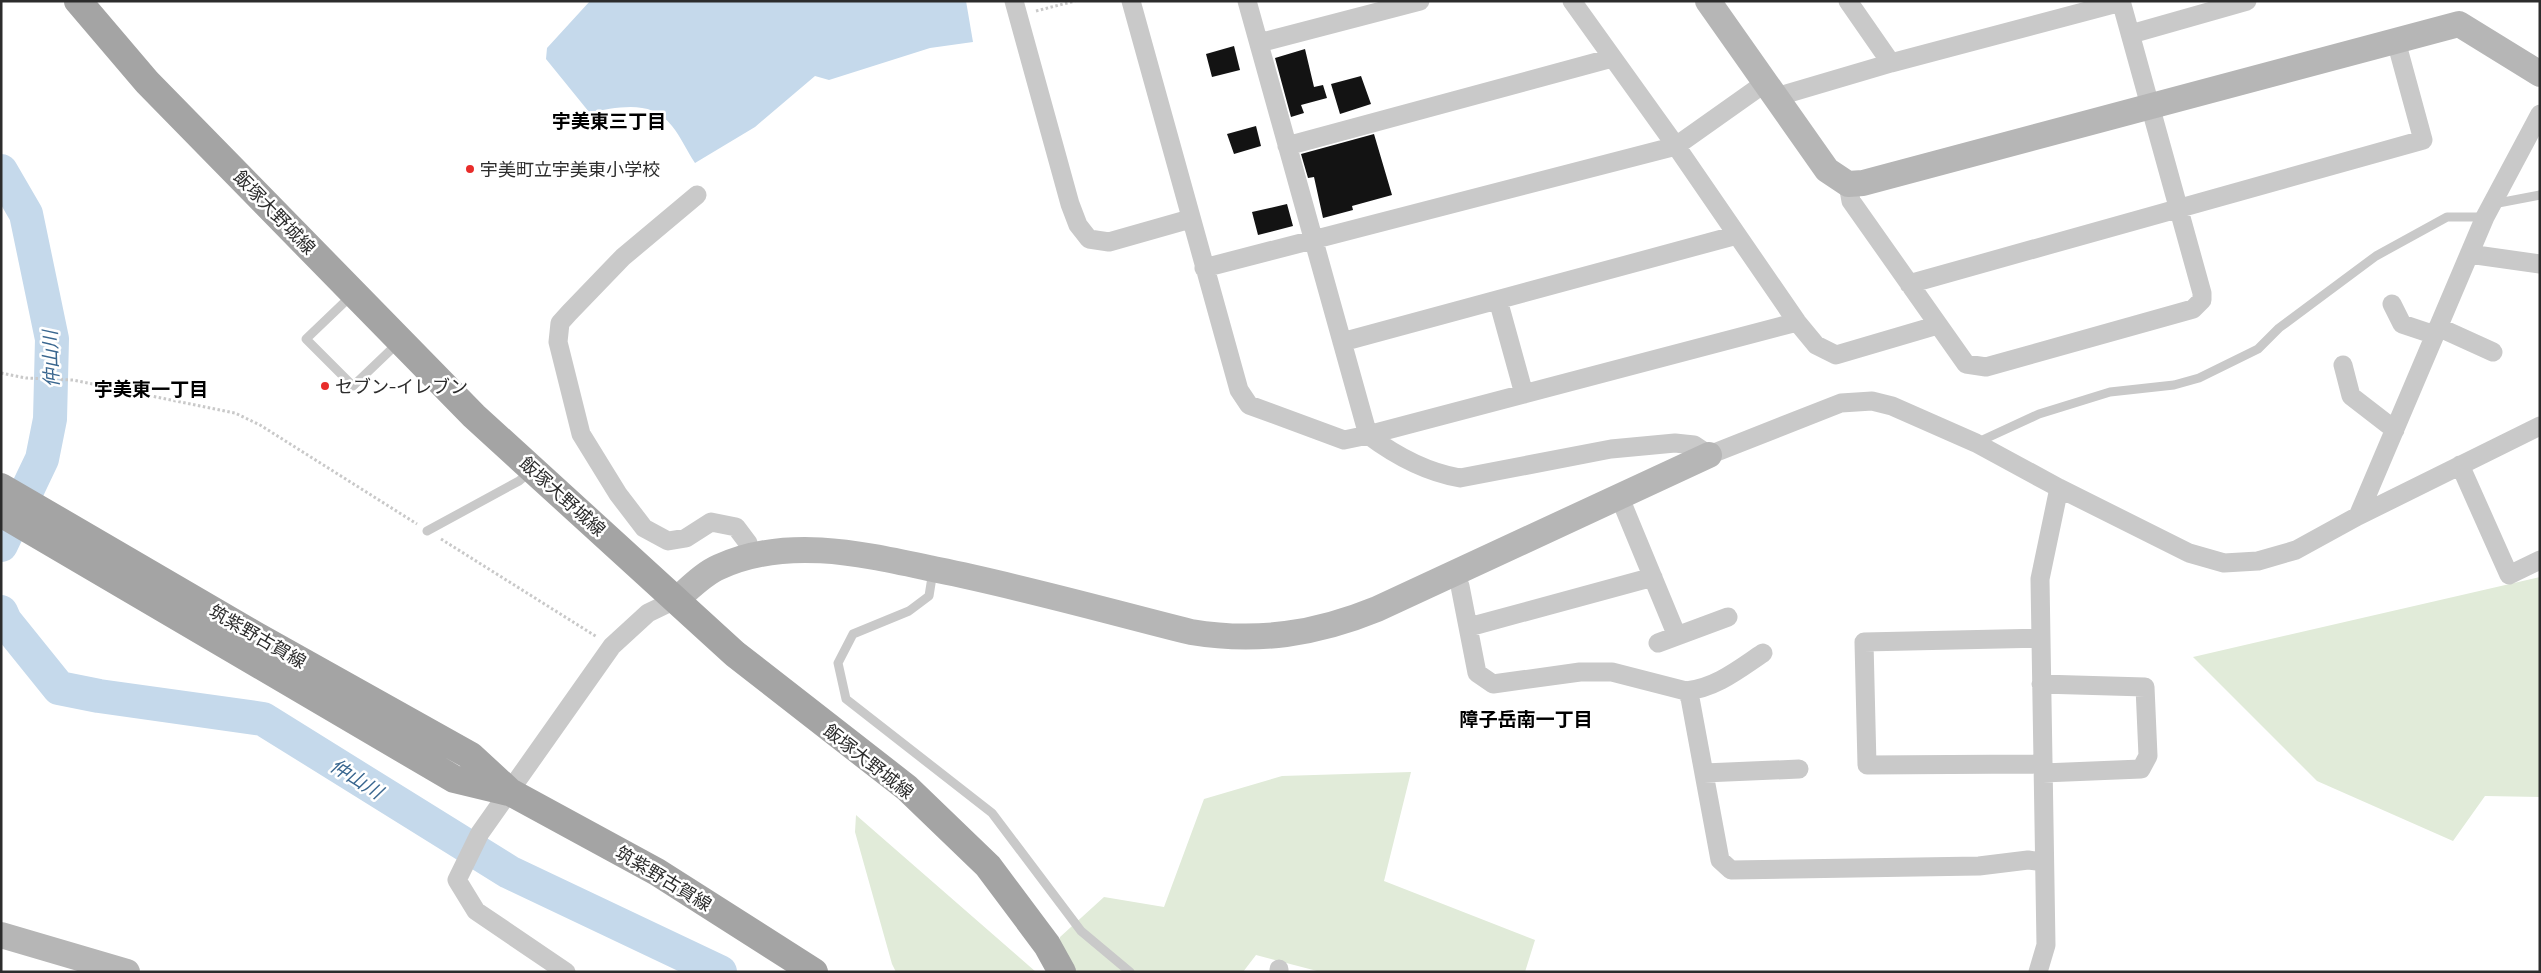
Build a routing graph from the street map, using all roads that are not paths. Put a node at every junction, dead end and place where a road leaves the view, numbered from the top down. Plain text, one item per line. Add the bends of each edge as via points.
1 (78, 1) edge
2 (1131, 1) edge
3 (1247, 1) edge
4 (1420, 1) edge
5 (1572, 1) edge
6 (1708, 1) edge
7 (1848, 1) edge
8 (2121, 2) edge
9 (2238, 3) edge
10 (1016, 8) edge
11 (2131, 34) junction
12 (2396, 41) junction
13 (1259, 43) junction
14 (1612, 58) junction
15 (1891, 63) junction
16 (2540, 74) edge
17 (1770, 90) junction
18 (2150, 106) junction
19 (2540, 114) edge
20 (1287, 146) junction
21 (1676, 146) junction
22 (1848, 184) junction
23 (696, 195) dead end
24 (2540, 195) edge
25 (2178, 209) junction
26 (2488, 210) junction
27 (1190, 219) junction
28 (1737, 235) junction
29 (1314, 241) junction
30 (2469, 254) junction
31 (2540, 264) edge
32 (1204, 268) junction
33 (1909, 284) junction
34 (354, 293) junction
35 (1498, 300) junction
36 (2392, 304) dead end
37 (1797, 322) junction
38 (1938, 325) junction
39 (2436, 331) junction
40 (400, 341) junction
41 (1342, 342) junction
42 (2493, 352) dead end
43 (2343, 364) dead end
44 (1524, 394) junction
45 (2540, 426) edge
46 (2395, 430) junction
47 (1368, 435) junction
48 (1976, 443) junction
49 (1709, 455) junction
50 (2460, 465) junction
51 (534, 469) junction
52 (2059, 488) junction
53 (2, 496) edge
54 (1620, 498) junction
55 (2358, 516) junction
56 (427, 531) road end
57 (752, 557) junction
58 (2540, 560) edge
59 (933, 569) junction
60 (1454, 572) junction
61 (1653, 577) junction
62 (677, 599) junction
63 (1728, 617) dead end
64 (1469, 627) junction
65 (1677, 636) junction
66 (2041, 638) junction
67 (1658, 644) dead end
68 (1763, 653) dead end
69 (2041, 684) junction
70 (1686, 691) junction
71 (1799, 769) dead end
72 (2043, 769) junction
73 (1704, 773) junction
74 (510, 792) junction
75 (2044, 862) junction
76 (1, 935) edge
77 (127, 972) edge
78 (566, 972) edge
79 (814, 972) edge
80 (1062, 972) edge
81 (1130, 972) edge
82 (2038, 972) edge

1 - 34 main road, 飯塚大野城線 via 147,82
2 - 27 street
3 - 13 street
4 - 13 street
5 - 14 street
6 - 17 street
7 - 15 street
8 - 11 street
8 - 15 street
9 - 11 street
10 - 27 street via 1070,204 1078,225 1089,239 1109,242
11 - 18 street
12 - 16 street via 2459,24
12 - 18 street
12 - 25 street via 2422,140
13 - 20 street
14 - 20 street
14 - 21 street
15 - 17 street
17 - 21 street
17 - 22 street via 1827,170
18 - 22 street via 1863,183
18 - 25 street
19 - 26 street
20 - 29 street
21 - 28 street
21 - 29 street
22 - 33 street via 1851,201
23 - 57 street via 623,257 569,313 560,324 558,342 582,434 618,494 644,528 668,540 686,538 712,522 736,527 748,543
24 - 26 lane
25 - 33 street
25 - 38 street via 2202,292 2202,300 2193,309 1986,367 1966,364
26 - 30 street
26 - 48 lane via 2447,217 2376,256 2301,311 2258,349 2199,378 2174,385 2110,392 2039,414
27 - 32 street
28 - 35 street
28 - 37 street
29 - 32 street
29 - 41 street
30 - 31 street
30 - 39 street
32 - 47 street via 1239,390 1249,405 1344,440
33 - 38 street
34 - 40 main road, 飯塚大野城線
34 - 40 lane via 306,339 353,386
35 - 41 street
35 - 44 street
36 - 39 street via 2402,324
37 - 38 street via 1816,345 1836,355
37 - 44 street
39 - 42 street
39 - 46 street
40 - 51 main road, 飯塚大野城線 via 474,416
41 - 47 street
43 - 46 street via 2352,396
44 - 47 street
45 - 50 street
46 - 55 street
47 - 49 street via 1410,462 1460,478 1610,449 1675,443 1694,445
48 - 49 street via 1892,406 1856,401 1840,403
48 - 52 street
49 - 54 street
50 - 55 street
50 - 58 street via 2509,575
51 - 56 lane
51 - 62 main road, 飯塚大野城線
52 - 55 street via 2190,553 2224,563 2258,561 2296,550
52 - 66 street via 2040,579
53 - 74 main road, 筑紫野古賀線 via 454,779
54 - 60 street
54 - 61 street
57 - 59 street via 821,550
57 - 62 street via 719,567
59 - 60 street via 1222,637 1283,636 1349,621
59 - 81 lane via 929,596 909,612 853,634 838,663 846,699 992,813 1081,930
60 - 64 street
61 - 64 street
61 - 65 street
62 - 74 street via 648,613 612,646
62 - 80 main road, 飯塚大野城線 via 735,654 907,788 988,866 1047,945
63 - 65 street
64 - 70 street via 1477,674 1493,684 1580,672 1612,672
65 - 67 street
66 - 69 street
66 - 72 street via 1864,642 1867,765
68 - 70 street via 1724,680 1702,690
69 - 72 street
69 - 72 street via 2145,687 2148,756 2141,769
70 - 73 street
71 - 73 street
72 - 75 street
73 - 75 street via 1720,860 1731,870
74 - 78 street via 480,833 457,880 476,911
74 - 79 main road, 筑紫野古賀線 via 657,872
75 - 82 street via 2046,945
76 - 77 street

